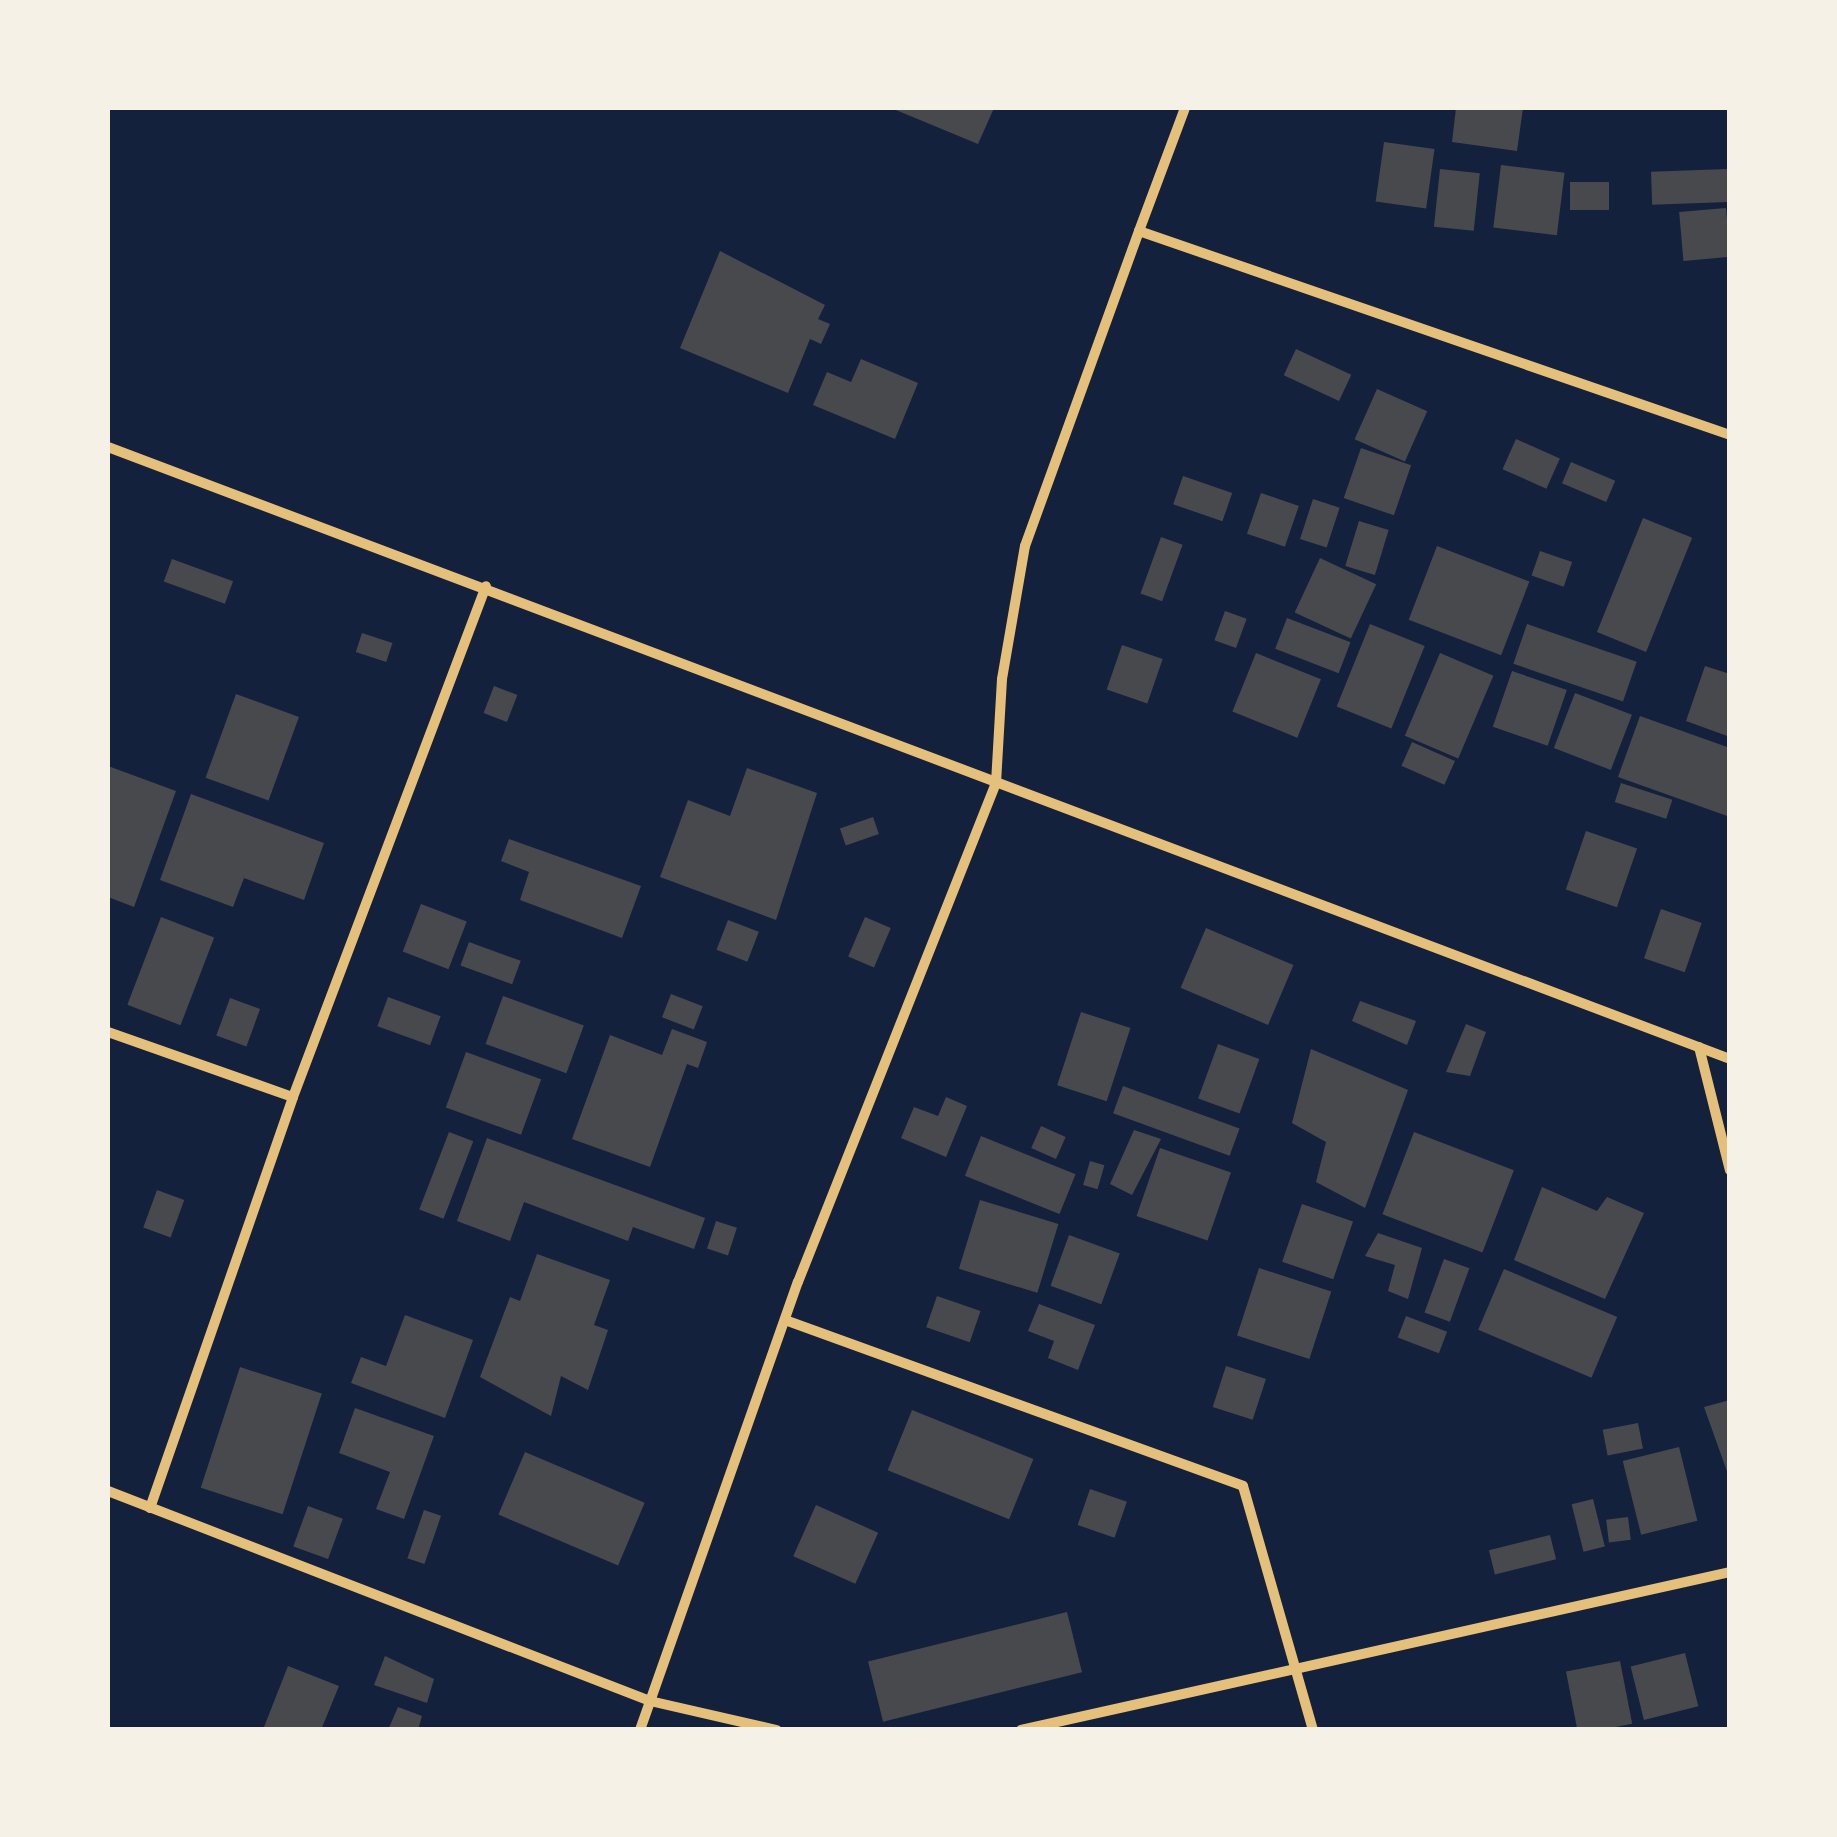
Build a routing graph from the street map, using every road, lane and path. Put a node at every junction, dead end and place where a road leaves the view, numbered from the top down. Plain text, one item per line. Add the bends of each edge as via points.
1 (1184, 108) edge
2 (1139, 232) junction
3 (1730, 436) edge
4 (108, 446) edge
5 (486, 586) junction
6 (996, 783) junction
7 (108, 1032) edge
8 (1698, 1047) junction
9 (1730, 1059) edge
10 (293, 1096) junction
11 (1730, 1170) edge
12 (784, 1320) junction
13 (108, 1491) edge
14 (150, 1508) junction
15 (1730, 1572) edge
16 (1298, 1664) junction
17 (650, 1701) junction
18 (640, 1730) edge
19 (776, 1730) edge
20 (1021, 1730) edge
21 (1313, 1730) edge

1 - 2 street
2 - 3 street
2 - 6 street via 1025,546 1002,679
4 - 5 street
5 - 6 street
5 - 10 street
6 - 8 street
6 - 12 street
7 - 10 street
8 - 9 street
8 - 11 street
10 - 14 street
12 - 16 street via 1242,1486
12 - 17 street
13 - 14 street
14 - 17 street
15 - 16 street
16 - 20 street
16 - 21 street
17 - 18 street
17 - 19 street

